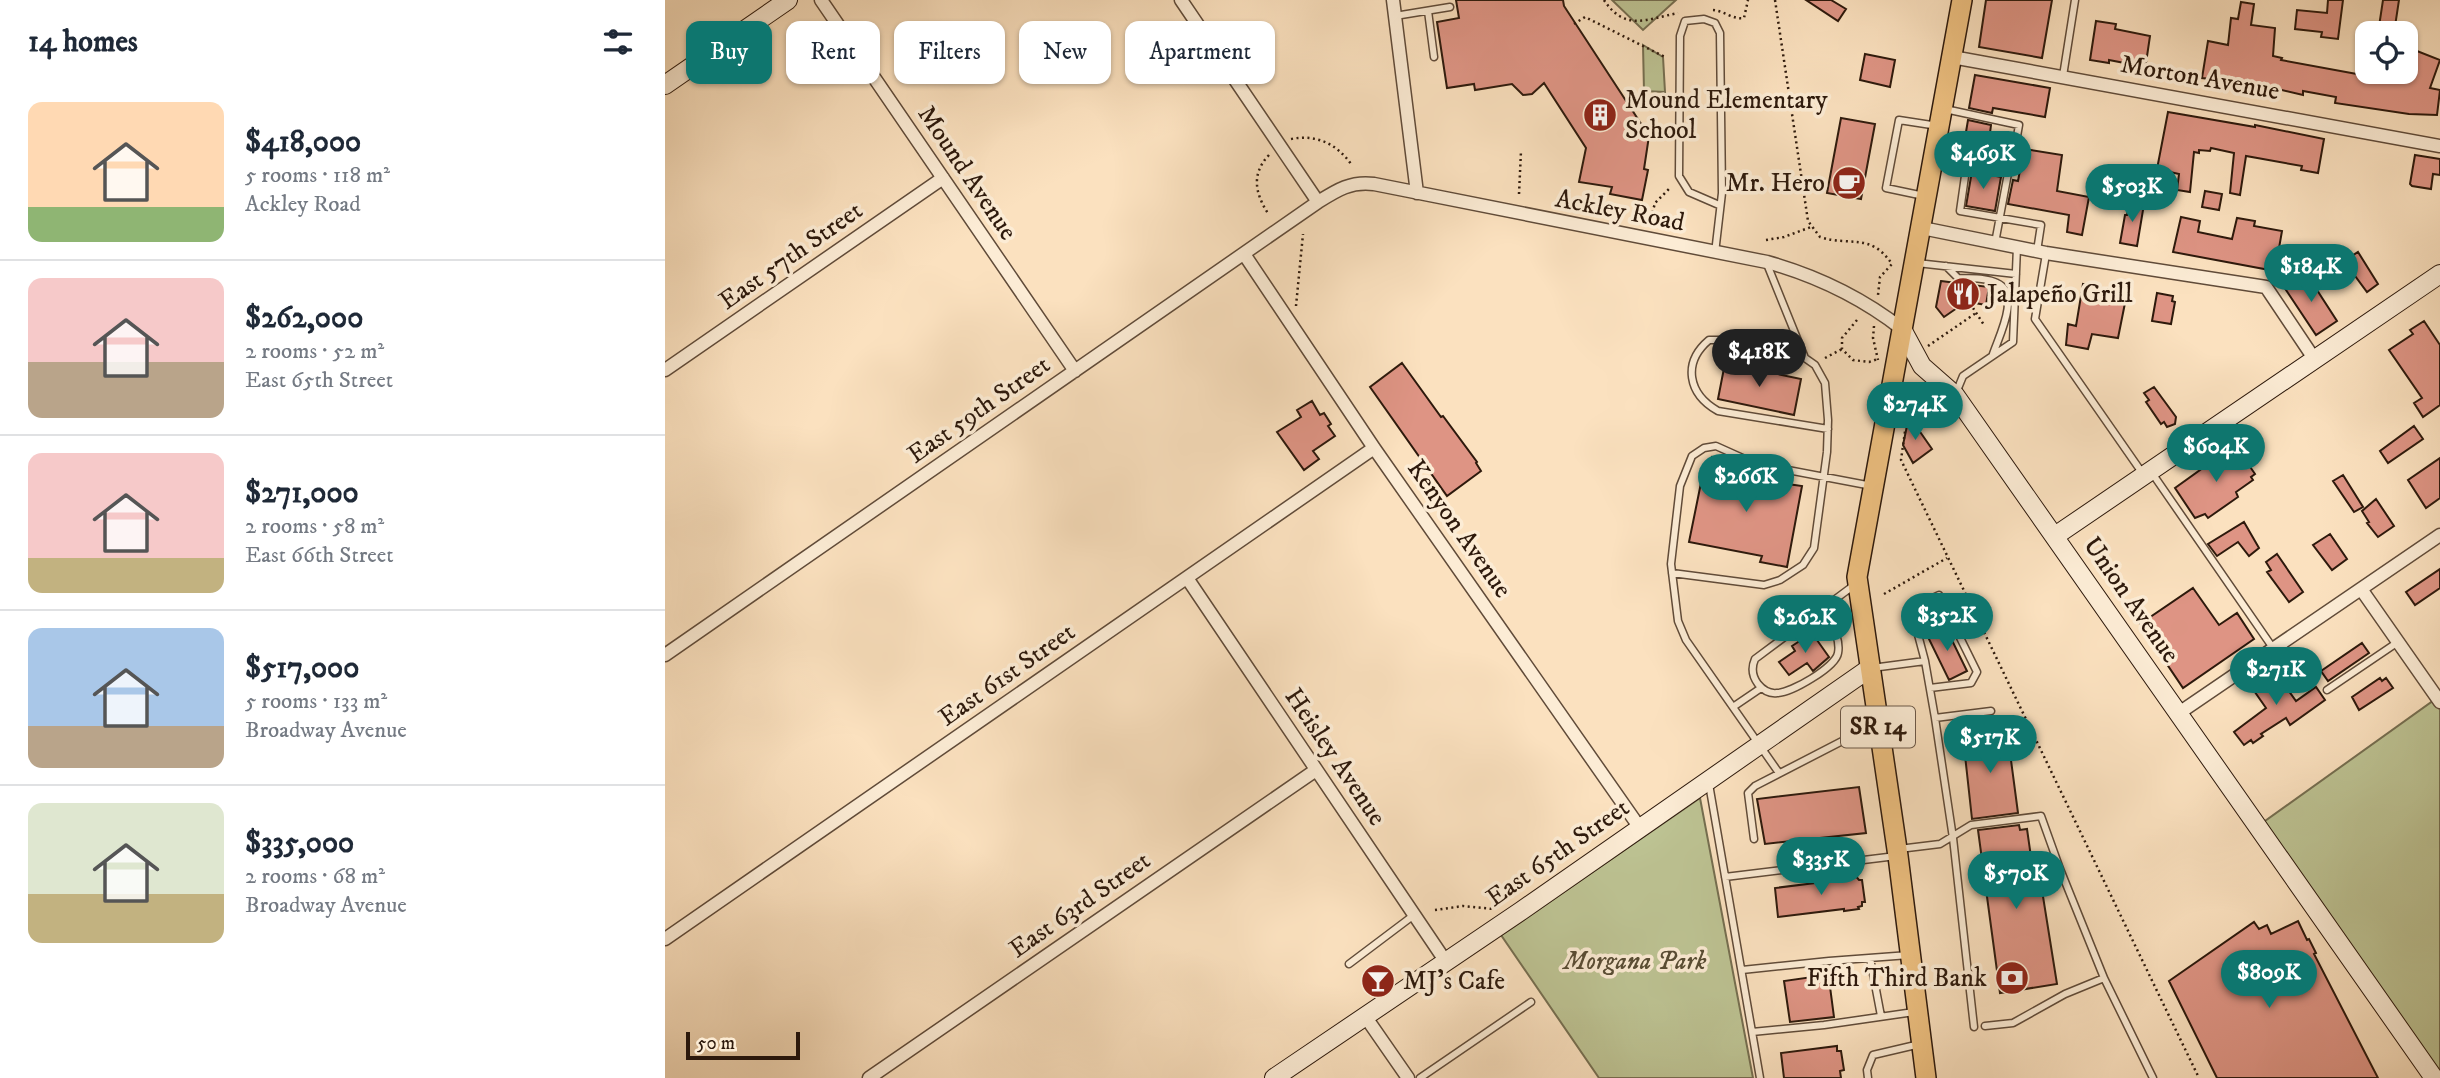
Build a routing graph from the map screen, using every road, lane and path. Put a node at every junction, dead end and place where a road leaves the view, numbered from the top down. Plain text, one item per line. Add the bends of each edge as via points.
1 (788, 0) edge
2 (821, 0) edge
3 (1181, 0) edge
4 (1393, 0) edge
5 (1775, 0) edge
6 (1962, 0) edge
7 (2075, 0) edge
8 (1450, 8) dead end
9 (1428, 11) junction
10 (1395, 16) junction
11 (1574, 24) dead end
12 (1434, 57) dead end
13 (1665, 57) dead end
14 (1952, 57) junction
15 (2063, 76) junction
16 (665, 85) edge
17 (1941, 118) junction
18 (1290, 139) dead end
19 (2016, 142) dead end
20 (2440, 146) edge
21 (1521, 151) dead end
22 (1271, 153) dead end
23 (1934, 157) junction
24 (1968, 162) junction
25 (1351, 164) dead end
26 (1988, 165) junction
27 (1987, 176) dead end
28 (943, 178) junction
29 (1670, 188) dead end
30 (1417, 193) junction
31 (1519, 194) dead end
32 (1927, 197) junction
33 (1318, 202) junction
34 (1719, 205) junction
35 (1269, 215) dead end
36 (2000, 217) junction
37 (1651, 218) dead end
38 (1811, 227) junction
39 (1922, 228) junction
40 (1303, 234) dead end
41 (1766, 240) dead end
42 (1995, 243) junction
43 (2017, 247) junction
44 (2041, 252) junction
45 (1716, 253) junction
46 (1244, 254) junction
47 (1767, 262) junction
48 (1916, 263) junction
49 (1946, 266) junction
50 (2016, 274) junction
51 (2440, 274) edge
52 (1879, 277) dead end
53 (1297, 306) dead end
54 (1973, 308) dead end
55 (1976, 313) junction
56 (1857, 320) dead end
57 (1984, 325) dead end
58 (1902, 329) junction
59 (1873, 338) dead end
60 (1926, 348) dead end
61 (1842, 349) junction
62 (1992, 356) junction
63 (1805, 358) junction
64 (1825, 358) dead end
65 (2315, 360) junction
66 (665, 370) edge
67 (1075, 371) junction
68 (1955, 395) junction
69 (1917, 403) dead end
70 (1828, 429) junction
71 (1374, 448) junction
72 (2147, 473) junction
73 (1823, 477) junction
74 (1874, 486) junction
75 (2440, 535) edge
76 (2055, 536) junction
77 (1947, 558) junction
78 (1672, 573) junction
79 (1187, 578) junction
80 (1857, 583) junction
81 (2361, 589) junction
82 (1884, 594) dead end
83 (1824, 608) junction
84 (2398, 642) junction
85 (2273, 648) junction
86 (665, 655) edge
87 (1925, 661) junction
88 (1870, 668) junction
89 (1761, 688) junction
90 (1930, 688) junction
91 (2327, 690) dead end
92 (2440, 702) edge
93 (1733, 707) junction
94 (1991, 710) dead end
95 (2179, 713) junction
96 (1935, 718) junction
97 (1879, 732) junction
98 (1760, 746) junction
99 (1316, 770) junction
100 (1779, 773) junction
101 (1709, 782) junction
102 (1640, 828) junction
103 (1953, 838) junction
104 (1754, 839) dead end
105 (1898, 853) junction
106 (1725, 877) junction
107 (1493, 909) dead end
108 (1435, 910) dead end
109 (1414, 915) junction
110 (665, 939) edge
111 (1911, 955) junction
112 (1870, 958) junction
113 (1446, 962) junction
114 (1349, 964) dead end
115 (1741, 970) junction
116 (2104, 978) junction
117 (1531, 1002) dead end
118 (1918, 1012) junction
119 (1365, 1016) junction
120 (1881, 1016) junction
121 (1985, 1026) dead end
122 (1974, 1027) dead end
123 (1752, 1032) junction
124 (1922, 1044) junction
125 (869, 1078) edge
126 (1274, 1078) edge
127 (1408, 1078) edge
128 (1420, 1078) edge
129 (1760, 1078) edge
130 (1868, 1078) edge
131 (1926, 1078) edge
132 (2153, 1078) edge
133 (2199, 1078) edge
134 (2434, 1078) edge

1 - 16 street
2 - 28 street, Mound Avenue
3 - 33 street
4 - 10 street
5 - 38 path
6 - 14 main road, SR 14
7 - 15 lane
8 - 9 lane
9 - 10 lane
9 - 12 lane
10 - 30 street
11 - 13 path via 1585,17
14 - 15 street, Morton Avenue
14 - 17 main road, SR 14
15 - 20 street, Morton Avenue
17 - 19 lane via 2019,125
17 - 23 main road, SR 14
17 - 32 lane via 1899,120 1886,188
18 - 25 path via 1329,143
21 - 31 path
22 - 35 path via 1257,180 1257,194
23 - 24 lane
23 - 32 main road, SR 14
24 - 26 lane
24 - 36 lane via 1960,211
26 - 27 lane
26 - 36 lane via 2009,168
28 - 66 street, East 57th Street
28 - 67 street, Mound Avenue
29 - 37 path via 1655,203
30 - 33 street, Ackley Road via 1362,183 1339,188
30 - 45 street, Ackley Road
32 - 39 main road, SR 14
33 - 46 street, East 59th Street
34 - 34 lane via 1720,33 1715,23 1704,19 1685,21 1680,36 1679,176 1689,192
34 - 45 lane
36 - 42 lane
36 - 44 lane via 2041,225
38 - 41 path
38 - 52 path via 1820,237 1874,245 1892,264
39 - 42 street
39 - 48 main road, SR 14
40 - 53 path
42 - 43 street
43 - 44 street
43 - 50 lane
44 - 65 street via 2266,287
44 - 72 lane via 2035,320
45 - 47 street, Ackley Road
46 - 67 street, East 59th Street
46 - 71 street, Kenyon Avenue
47 - 58 street, Ackley Road via 1820,279 1877,309
47 - 63 lane
48 - 49 lane
48 - 58 main road, SR 14
49 - 50 lane
49 - 62 lane via 1958,278 1992,281 2006,291 2007,316
50 - 62 lane via 2013,342
51 - 65 street
54 - 55 path
55 - 57 path
55 - 60 path
56 - 61 path via 1842,338
58 - 68 street, Union Avenue via 1922,366
58 - 74 main road, SR 14
59 - 61 path via 1878,359 1853,360
61 - 64 path
62 - 68 lane via 1963,376
63 - 70 lane via 1825,383
63 - 70 lane via 1709,340 1692,363 1692,376 1704,401 1718,411
65 - 72 street
67 - 86 street, East 59th Street
68 - 76 street, Union Avenue
69 - 77 path via 1907,417 1901,460
70 - 73 lane
71 - 79 street, East 61st Street
71 - 102 street, Kenyon Avenue
72 - 76 street
72 - 85 lane
73 - 74 lane
73 - 78 lane via 1814,548 1803,565 1780,580 1764,585
73 - 78 lane via 1756,464 1716,446 1704,448 1692,456 1680,486
74 - 80 main road, SR 14
75 - 81 street
76 - 95 street, Union Avenue
77 - 82 path
77 - 133 path
78 - 93 lane via 1678,621 1686,640
79 - 99 street, Heisley Avenue
79 - 110 street, East 61st Street
80 - 83 lane
80 - 88 main road, SR 14
81 - 84 street
81 - 85 street
83 - 89 lane via 1755,659 1752,673
83 - 89 lane via 1839,650 1834,662 1800,686 1783,692
84 - 91 lane
84 - 92 street
85 - 95 street
87 - 88 lane
87 - 90 lane
87 - 90 lane via 1912,612 1939,595 1977,672 1971,683
88 - 97 main road, SR 14
88 - 98 street, East 65th Street
89 - 93 lane
90 - 96 lane
93 - 98 lane
94 - 96 lane
95 - 134 street, Union Avenue
96 - 103 lane
97 - 100 lane via 1850,737
97 - 105 main road, SR 14
98 - 100 lane
98 - 101 street, East 65th Street
99 - 109 street, Heisley Avenue
99 - 125 street, East 63rd Street
100 - 104 lane via 1748,793
101 - 102 street, East 65th Street
101 - 106 lane
102 - 113 street, East 65th Street
103 - 105 lane
103 - 116 lane via 1971,825 2041,816
103 - 122 lane
105 - 106 lane
105 - 111 main road, SR 14
106 - 115 lane
107 - 108 path via 1463,906
109 - 113 street, Heisley Avenue
109 - 114 lane
111 - 112 lane
111 - 118 main road, SR 14
112 - 115 lane
112 - 120 lane
113 - 119 street, East 65th Street
115 - 123 lane
116 - 121 lane via 2013,1023
116 - 132 lane
117 - 128 lane
118 - 120 lane
118 - 124 main road, SR 14
119 - 126 street, East 65th Street
119 - 127 street
120 - 123 lane
123 - 129 lane
124 - 130 lane via 1873,1055
124 - 131 main road, SR 14

